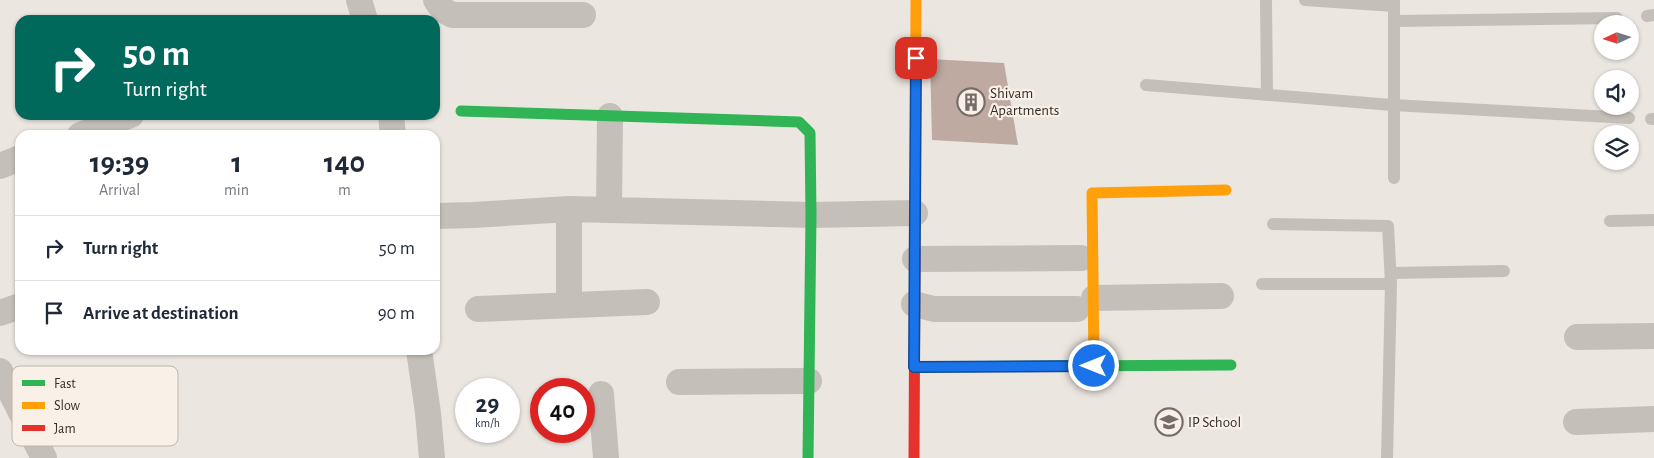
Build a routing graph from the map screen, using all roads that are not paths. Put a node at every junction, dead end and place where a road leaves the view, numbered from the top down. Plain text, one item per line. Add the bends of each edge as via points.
1 (359, 0) edge
2 (436, 0) edge
3 (916, 0) edge
4 (1266, 0) edge
5 (1305, 0) edge
6 (1394, 3) edge
7 (364, 15) edge
8 (583, 15) dead end
9 (1594, 18) edge
10 (1394, 21) junction
11 (1146, 86) dead end
12 (1267, 95) junction
13 (1392, 105) junction
14 (460, 111) dead end
15 (610, 116) junction
16 (1630, 118) dead end
17 (118, 120) edge
18 (93, 130) edge
19 (15, 160) edge
20 (0, 166) edge
21 (1394, 178) dead end
22 (1226, 190) dead end
23 (568, 209) junction
24 (609, 210) junction
25 (915, 213) junction
26 (811, 215) junction
27 (440, 216) edge
28 (1654, 220) edge
29 (1610, 221) dead end
30 (1273, 224) dead end
31 (1081, 258) dead end
32 (914, 259) junction
33 (1504, 271) dead end
34 (1390, 278) junction
35 (1262, 284) dead end
36 (1220, 296) dead end
37 (647, 302) dead end
38 (1086, 303) junction
39 (914, 304) junction
40 (569, 305) junction
41 (15, 308) edge
42 (478, 310) dead end
43 (0, 313) edge
44 (1654, 336) edge
45 (1577, 337) dead end
46 (420, 355) edge
47 (1231, 365) dead end
48 (1094, 366) junction
49 (914, 367) junction
50 (0, 371) edge
51 (809, 381) junction
52 (679, 382) dead end
53 (601, 394) dead end
54 (12, 395) edge
55 (1654, 419) edge
56 (1576, 422) dead end
57 (38, 446) edge
58 (44, 458) edge
59 (432, 458) edge
60 (606, 458) edge
61 (808, 458) edge
62 (914, 458) edge
63 (1387, 458) edge

1 - 7 street
2 - 8 street via 443,10 452,15
3 - 25 street
4 - 12 lane
5 - 6 lane
6 - 10 lane
9 - 10 lane
10 - 13 lane
11 - 12 lane
12 - 13 lane
13 - 16 lane
13 - 21 lane
14 - 15 street
15 - 24 street
15 - 26 street via 799,122 810,133
17 - 18 street
19 - 20 street
22 - 38 street via 1092,193
23 - 24 street
23 - 27 street
23 - 40 street
24 - 26 street
25 - 26 street
25 - 32 street
26 - 51 street
28 - 29 lane
30 - 34 lane via 1388,226
31 - 32 street
32 - 39 street
33 - 34 lane
34 - 35 lane
34 - 63 lane
36 - 38 street
37 - 40 street
38 - 39 street via 934,309
38 - 48 street
39 - 49 street
40 - 42 street
41 - 43 street
44 - 45 street
46 - 59 street
47 - 48 street
48 - 49 street
49 - 62 street
50 - 54 street
51 - 52 street
51 - 61 street
53 - 60 street
55 - 56 street
57 - 58 street

